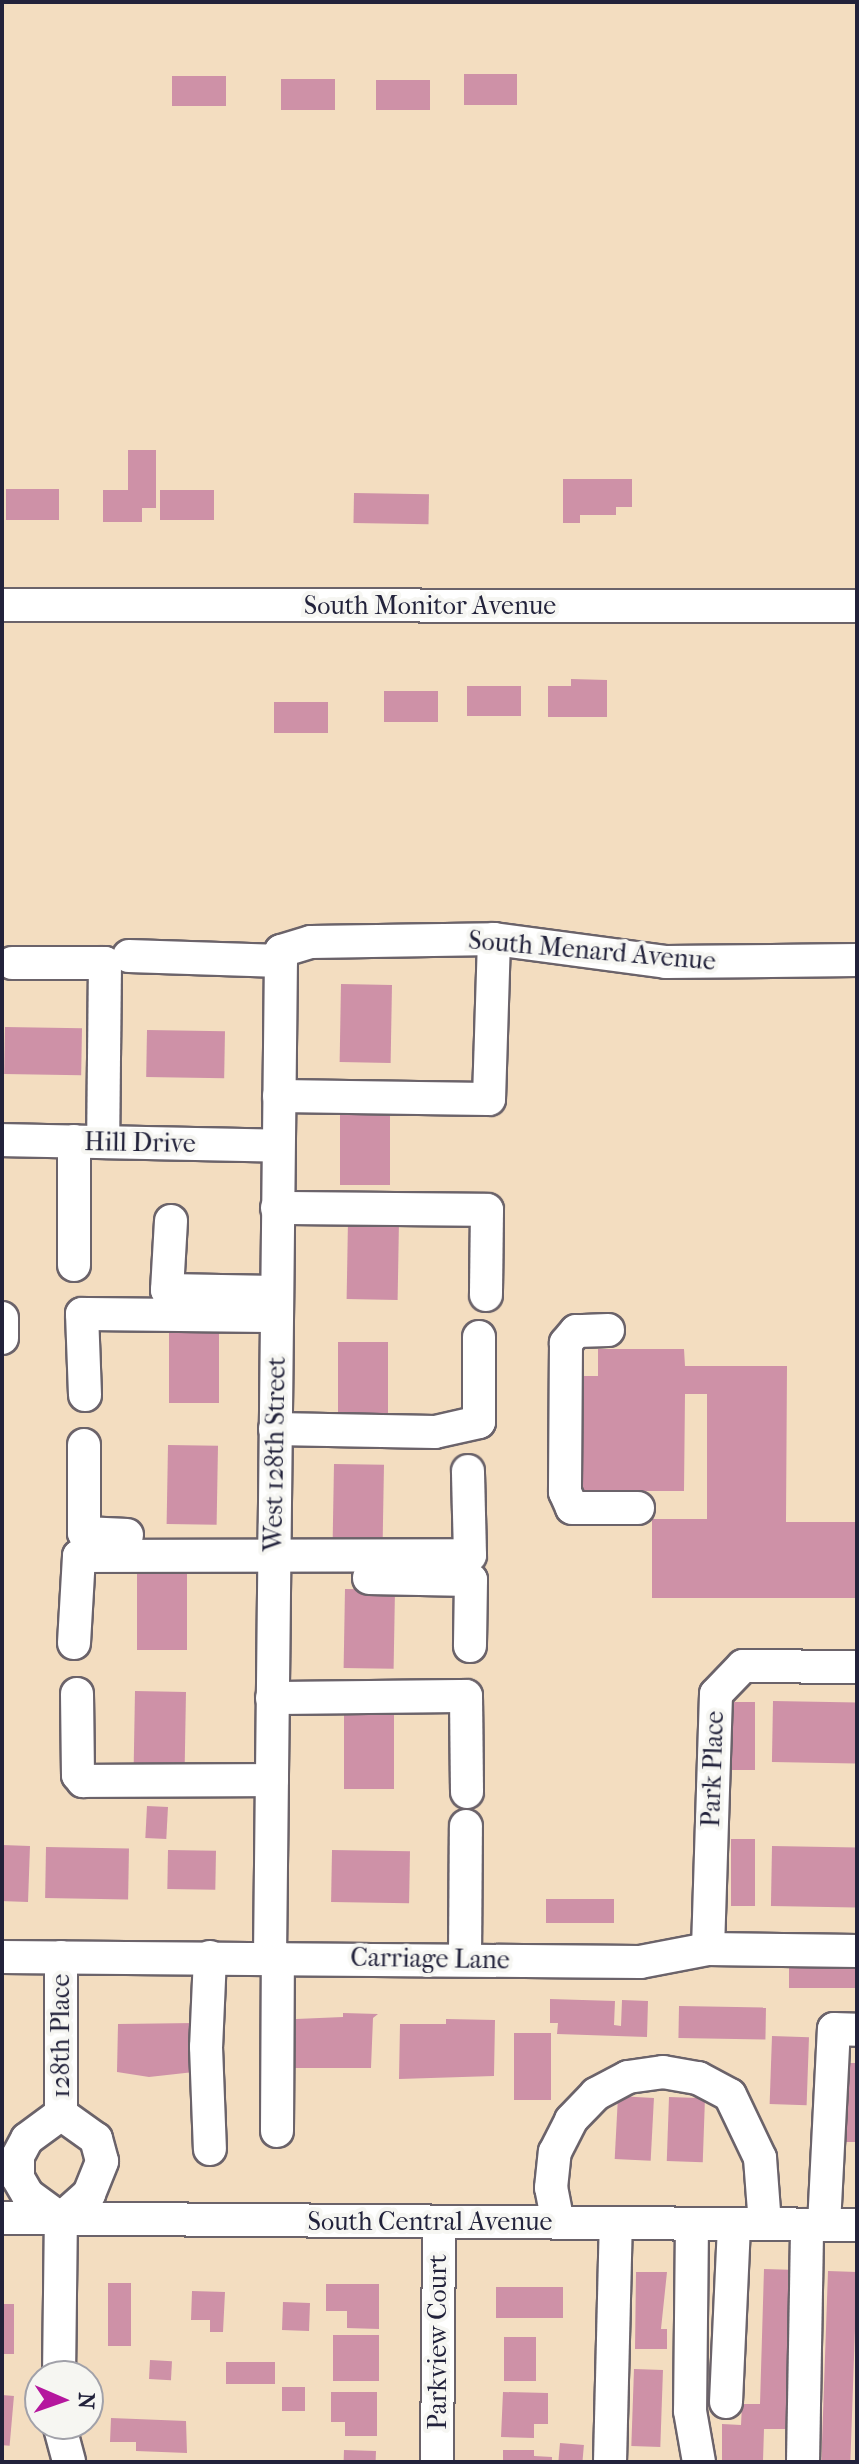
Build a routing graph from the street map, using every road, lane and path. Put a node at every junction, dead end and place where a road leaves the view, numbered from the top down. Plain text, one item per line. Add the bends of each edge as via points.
1 (2, 605) edge
2 (857, 606) edge
3 (494, 939) junction
4 (129, 956) dead end
5 (281, 956) junction
6 (857, 960) edge
7 (12, 963) dead end
8 (279, 1096) junction
9 (2, 1140) edge
10 (89, 1141) junction
11 (278, 1146) junction
12 (277, 1208) junction
13 (171, 1221) dead end
14 (74, 1265) dead end
15 (486, 1295) dead end
16 (276, 1304) junction
17 (2, 1318) edge
18 (608, 1330) dead end
19 (479, 1337) dead end
20 (2, 1338) edge
21 (85, 1395) dead end
22 (275, 1429) junction
23 (84, 1445) dead end
24 (468, 1471) dead end
25 (638, 1508) dead end
26 (274, 1557) junction
27 (74, 1643) dead end
28 (470, 1646) dead end
29 (857, 1667) edge
30 (77, 1694) dead end
31 (272, 1698) junction
32 (272, 1780) junction
33 (467, 1792) dead end
34 (466, 1826) dead end
35 (708, 1949) junction
36 (857, 1951) edge
37 (2, 1957) edge
38 (61, 1957) junction
39 (210, 1957) junction
40 (274, 1957) junction
41 (465, 1958) junction
42 (857, 2030) edge
43 (61, 2114) junction
44 (277, 2131) dead end
45 (210, 2149) dead end
46 (2, 2218) edge
47 (61, 2219) junction
48 (439, 2222) junction
49 (558, 2223) junction
50 (616, 2223) junction
51 (692, 2224) junction
52 (749, 2224) junction
53 (816, 2225) junction
54 (857, 2225) edge
55 (59, 2360) edge
56 (726, 2402) dead end
57 (63, 2440) edge
58 (69, 2462) edge
59 (437, 2462) edge
60 (610, 2462) edge
61 (699, 2462) edge
62 (803, 2462) edge

1 - 2 street, South Monitor Avenue
3 - 5 street, South Menard Avenue via 311,942
3 - 6 street, South Menard Avenue via 666,962
3 - 8 street via 489,1099
4 - 5 street, South Menard Avenue
5 - 8 street, West 128th Street
7 - 10 street via 105,963
8 - 11 street, West 128th Street
9 - 10 street, Hill Drive
10 - 11 street, Hill Drive
10 - 14 street
11 - 12 street, West 128th Street
12 - 15 street via 487,1210
12 - 16 street, West 128th Street
13 - 16 street via 167,1290
16 - 21 street via 82,1314
16 - 22 street, West 128th Street
17 - 20 street
18 - 25 street via 576,1331 566,1343 565,1492 572,1508
19 - 22 street via 479,1422 435,1432
22 - 26 street, West 128th Street
23 - 26 street via 84,1533
24 - 26 street via 470,1555
26 - 27 street via 79,1556
26 - 28 street via 471,1580
26 - 31 street, West 128th Street
29 - 35 street, Park Place via 743,1666 716,1694
30 - 32 street via 78,1775 83,1781
31 - 32 street, West 128th Street
31 - 33 street via 466,1696
32 - 40 street, West 128th Street
34 - 41 street
35 - 36 street, Carriage Lane
35 - 41 street, Carriage Lane via 640,1962
37 - 38 street, Carriage Lane
38 - 39 street, Carriage Lane
38 - 43 street, 128th Place
39 - 40 street, Carriage Lane
39 - 45 street
40 - 41 street, Carriage Lane
40 - 44 street, West 128th Street
42 - 53 street via 834,2029
43 - 47 street, 128th Place via 96,2139 102,2161 89,2194
43 - 47 street, 128th Place via 27,2139 18,2156 18,2178 28,2195
46 - 47 street, South Central Avenue
47 - 48 street, South Central Avenue
47 - 55 street
48 - 49 street, South Central Avenue
48 - 59 street, Parkview Court
49 - 50 street, South Central Avenue
49 - 52 street via 551,2188 555,2152 571,2120 596,2094 617,2083 663,2072 698,2078 730,2095 760,2158
50 - 51 street, South Central Avenue
50 - 60 street
51 - 52 street, South Central Avenue
51 - 61 street via 690,2411
52 - 53 street, South Central Avenue
52 - 56 street
53 - 54 street, South Central Avenue
53 - 62 street
57 - 58 street

